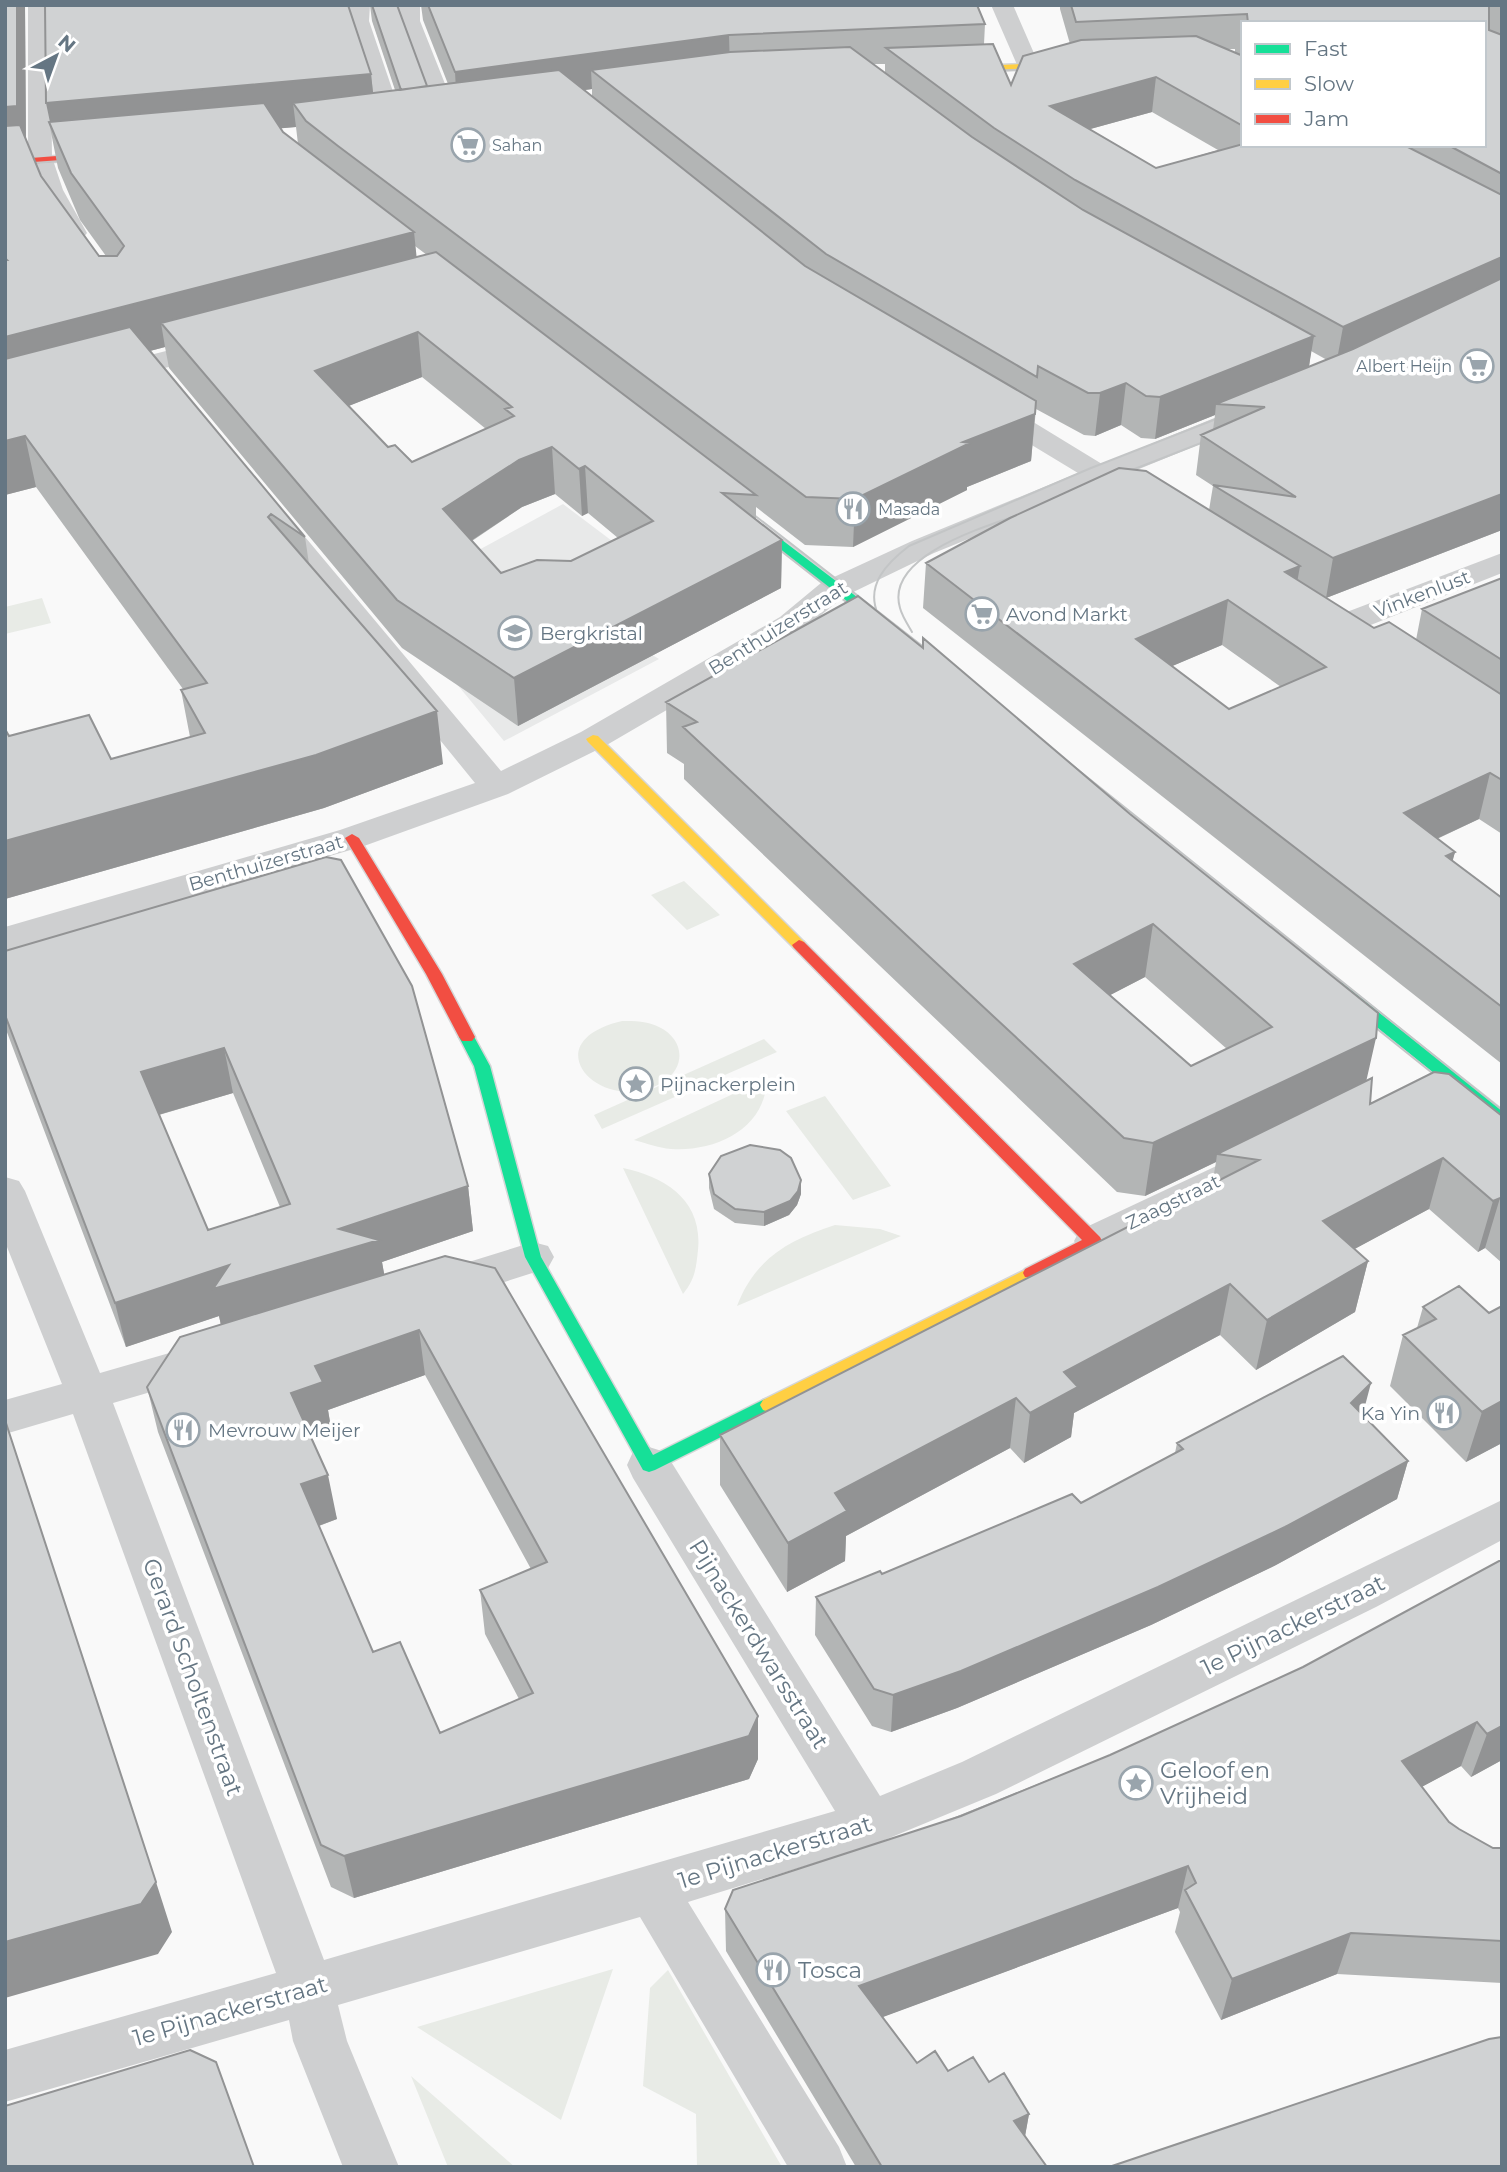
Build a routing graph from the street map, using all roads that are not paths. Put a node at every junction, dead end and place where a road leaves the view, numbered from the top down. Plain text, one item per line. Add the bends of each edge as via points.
1 (39, 5) edge
2 (359, 5) edge
3 (409, 5) edge
4 (1002, 5) edge
5 (1084, 65) edge
6 (1028, 67) junction
7 (933, 71) edge
8 (447, 119) edge
9 (393, 127) edge
10 (121, 154) edge
11 (41, 160) junction
12 (5, 163) edge
13 (88, 253) edge
14 (241, 340) edge
15 (964, 393) edge
16 (1286, 399) edge
17 (5, 401) edge
18 (1101, 475) junction
19 (1143, 501) edge
20 (261, 502) edge
21 (732, 506) edge
22 (1502, 562) edge
23 (838, 588) junction
24 (910, 645) edge
25 (1376, 648) edge
26 (593, 738) junction
27 (496, 787) junction
28 (352, 838) junction
29 (5, 939) edge
30 (1321, 974) edge
31 (1502, 1119) edge
32 (1288, 1146) edge
33 (5, 1191) edge
34 (1094, 1241) junction
35 (533, 1257) junction
36 (404, 1298) edge
37 (235, 1351) edge
38 (88, 1395) junction
39 (5, 1417) edge
40 (649, 1465) junction
41 (1496, 1531) edge
42 (870, 1823) junction
43 (652, 1890) junction
44 (308, 1988) junction
45 (5, 2076) edge
46 (371, 2167) edge
47 (819, 2167) edge

1 - 11 street
2 - 9 street via 358,21
3 - 8 street via 409,21
4 - 6 street
5 - 6 street
6 - 7 street
10 - 11 street
11 - 12 street
11 - 13 street via 66,221
14 - 17 street via 157,376
15 - 18 street
16 - 18 street, Benthuizerstraat
18 - 19 street
18 - 23 street, Benthuizerstraat via 923,547
20 - 27 street
21 - 23 street
22 - 25 street, Vinkenlust via 1330,617
23 - 24 street
23 - 26 street, Benthuizerstraat via 791,624
26 - 27 street, Benthuizerstraat
26 - 34 street
27 - 28 street, Benthuizerstraat
28 - 29 street, Benthuizerstraat
28 - 35 street via 434,974 482,1066
30 - 31 street via 1424,1078
32 - 34 street, Zaagstraat
33 - 38 street, Gerard Scholtenstraat
34 - 40 street
35 - 36 street
35 - 40 street
37 - 38 street
38 - 39 street
38 - 44 street, Gerard Scholtenstraat
40 - 42 street, Pijnackerdwarsstraat
41 - 42 street, 1e Pijnackerstraat via 992,1772
42 - 43 street, 1e Pijnackerstraat
43 - 44 street, 1e Pijnackerstraat
43 - 47 street
44 - 45 street, 1e Pijnackerstraat
44 - 46 street, Gerard Scholtenstraat via 320,2041

